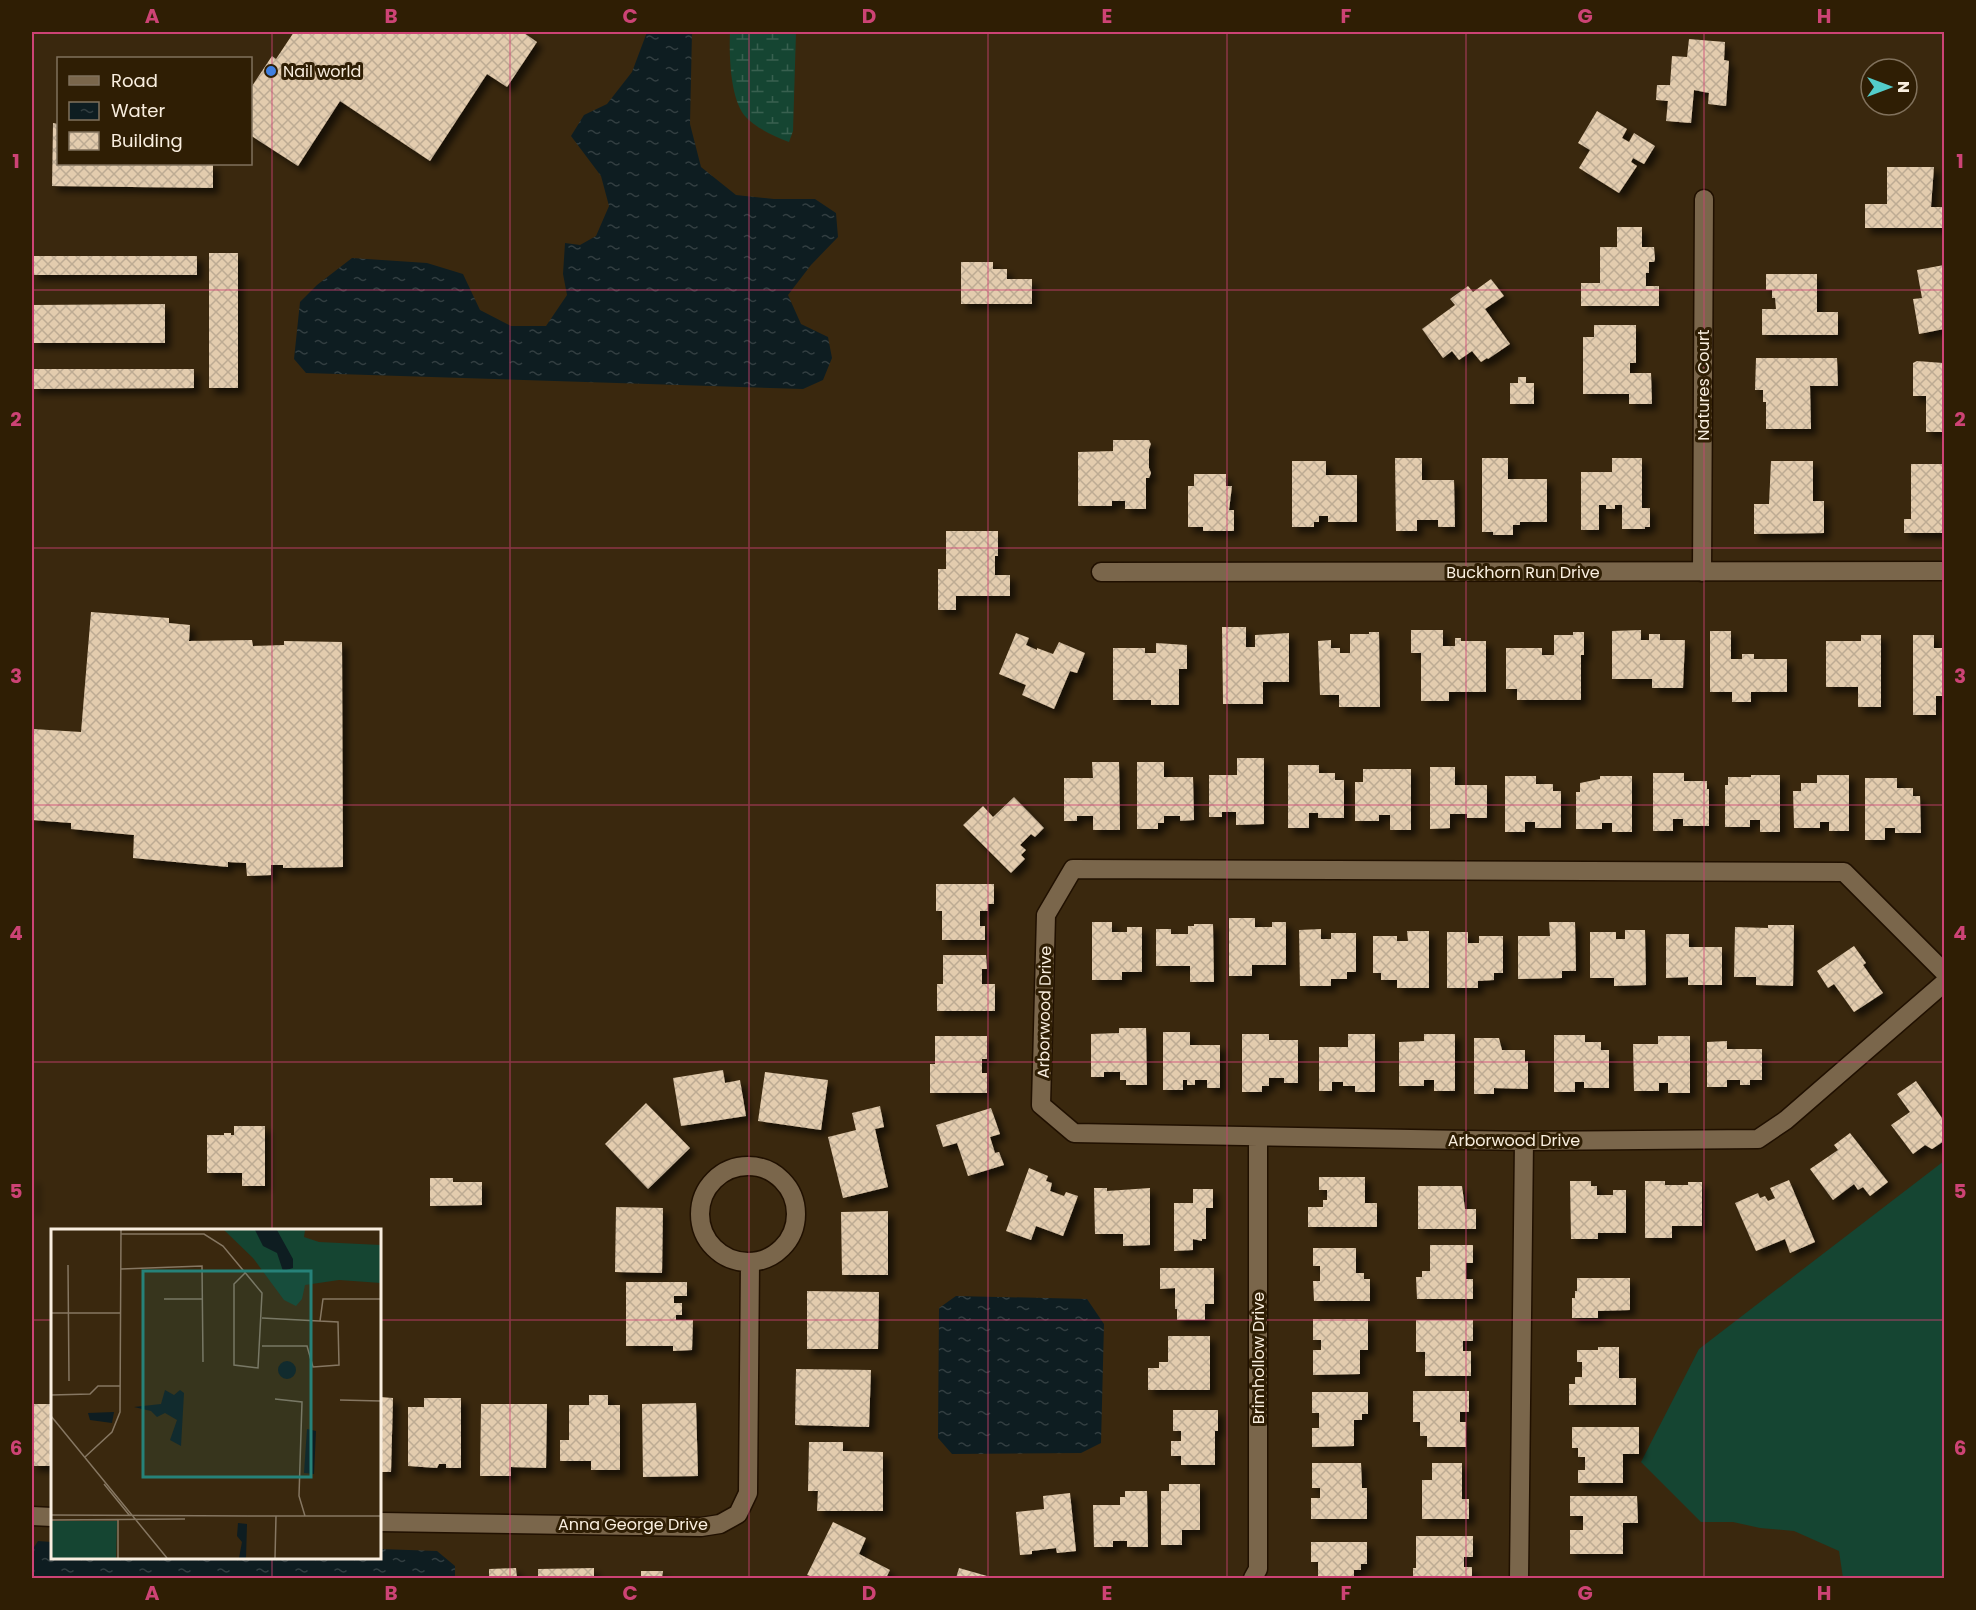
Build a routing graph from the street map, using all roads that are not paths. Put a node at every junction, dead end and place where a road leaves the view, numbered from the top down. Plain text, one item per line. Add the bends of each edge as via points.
1 (1704, 198) dead end
2 (1944, 571) edge
3 (1101, 572) dead end
4 (1702, 572) junction
5 (1944, 972) edge
6 (1944, 984) edge
7 (1258, 1137) junction
8 (1524, 1141) junction
9 (750, 1263) junction
10 (32, 1516) edge
11 (51, 1517) edge
12 (381, 1522) edge
13 (1253, 1578) edge
14 (1519, 1578) edge

1 - 4 street, Natures Court
2 - 4 street, Buckhorn Run Drive
3 - 4 street, Buckhorn Run Drive
5 - 7 street, Arborwood Drive via 1844,872 1073,869 1046,915 1041,1105 1074,1133
6 - 8 street, Arborwood Drive via 1786,1120 1758,1139
7 - 8 street, Arborwood Drive
7 - 13 street, Brimhollow Drive via 1258,1569
8 - 14 street
9 - 9 street via 782,1249 794,1229 796,1206 786,1184 777,1176 743,1166 731,1169 712,1183 705,1193 700,1217 705,1235 716,1250
9 - 12 street, Anna George Drive via 748,1493 738,1514 720,1524 701,1527
10 - 11 street

